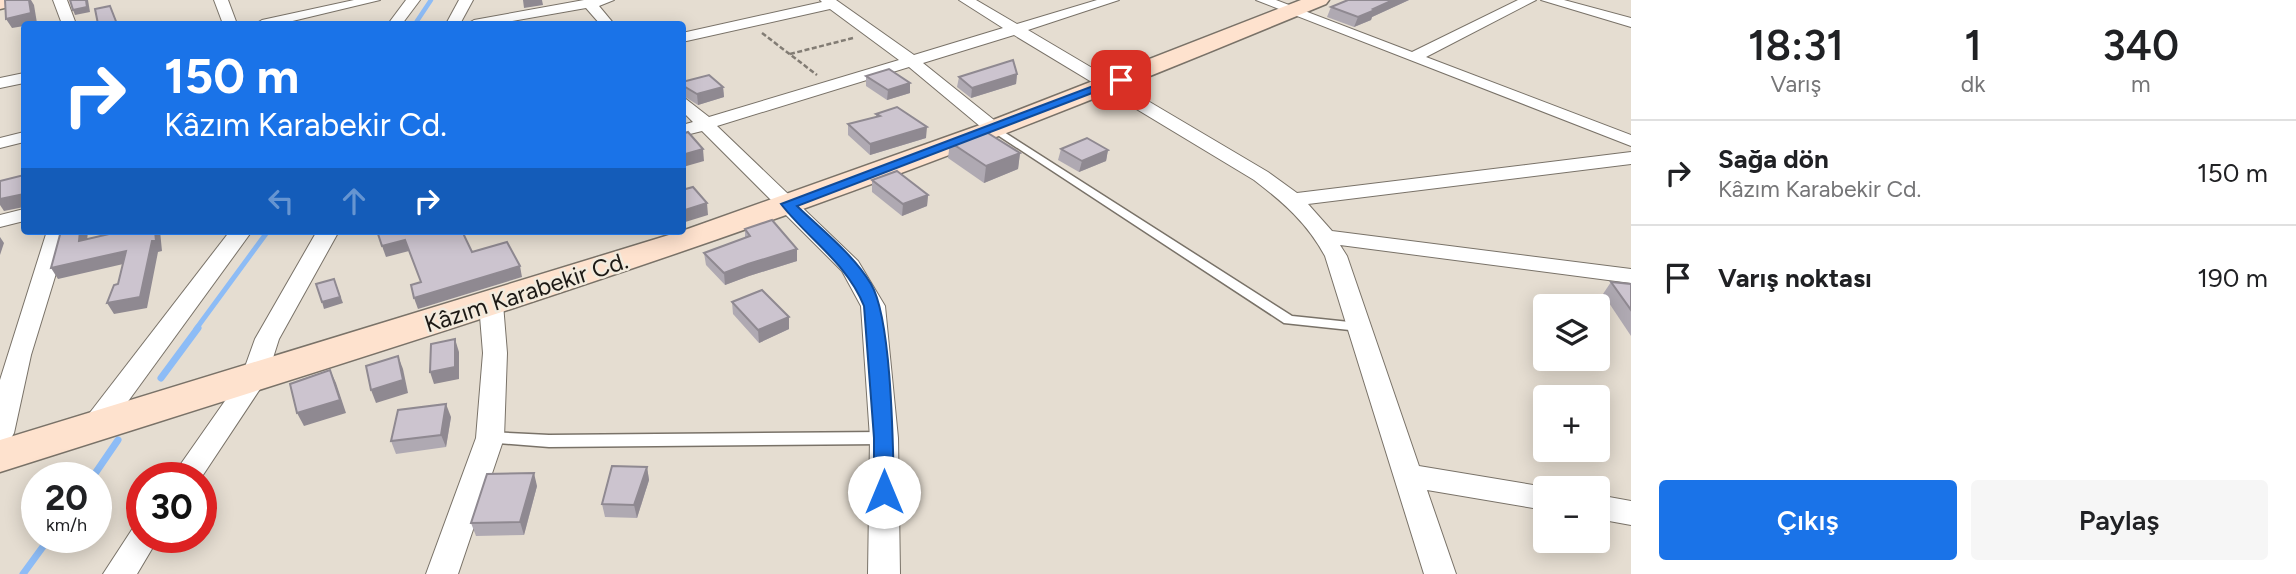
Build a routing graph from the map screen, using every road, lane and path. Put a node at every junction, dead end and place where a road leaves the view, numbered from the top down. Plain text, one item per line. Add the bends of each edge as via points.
1 (15, 0) edge
2 (60, 0) edge
3 (221, 0) edge
4 (413, 0) edge
5 (466, 0) edge
6 (607, 0) edge
7 (966, 0) edge
8 (1263, 0) edge
9 (1529, 0) edge
10 (1548, 0) edge
11 (364, 1) edge
12 (1108, 1) edge
13 (830, 2) edge
14 (0, 3) edge
15 (589, 4) junction
16 (1306, 6) edge
17 (68, 21) edge
18 (229, 21) edge
19 (275, 21) edge
20 (397, 21) edge
21 (455, 21) edge
22 (491, 21) edge
23 (604, 21) edge
24 (750, 23) junction
25 (1631, 23) edge
26 (1014, 30) junction
27 (873, 33) junction
28 (686, 37) edge
29 (790, 54) junction
30 (1412, 58) junction
31 (911, 61) junction
32 (21, 79) edge
33 (0, 83) edge
34 (831, 86) junction
35 (1106, 86) junction
36 (686, 105) edge
37 (707, 123) junction
38 (993, 128) junction
39 (686, 130) edge
40 (21, 138) edge
41 (1631, 141) edge
42 (0, 143) edge
43 (1631, 158) edge
44 (1293, 200) junction
45 (788, 204) junction
46 (21, 216) edge
47 (0, 221) edge
48 (57, 235) edge
49 (238, 235) edge
50 (327, 235) edge
51 (1326, 237) junction
52 (1631, 276) edge
53 (491, 304) junction
54 (1359, 327) junction
55 (253, 380) junction
56 (95, 426) junction
57 (0, 433) edge
58 (490, 438) junction
59 (884, 438) junction
60 (0, 456) edge
61 (196, 462) edge
62 (1406, 475) junction
63 (1533, 496) edge
64 (1610, 509) edge
65 (1631, 513) edge
66 (133, 553) edge
67 (119, 574) edge
68 (442, 574) edge
69 (884, 574) edge
70 (1440, 574) edge

1 - 14 street
2 - 17 street
3 - 18 street
4 - 20 street
5 - 21 street
6 - 15 street
7 - 26 street
8 - 16 street
9 - 30 street
10 - 25 street
11 - 19 street
12 - 26 street
13 - 24 street
13 - 27 street
15 - 22 street
15 - 23 street
16 - 30 street
16 - 35 street, Kâzım Karabekir Cd.
24 - 28 street
24 - 29 path
26 - 31 street
26 - 35 street
27 - 29 path
27 - 31 street
29 - 34 path
30 - 41 street
31 - 34 street
31 - 38 street
32 - 33 street
34 - 37 street
35 - 38 street, Kâzım Karabekir Cd.
35 - 44 street
36 - 37 street
37 - 39 street
37 - 45 street
38 - 45 street, Kâzım Karabekir Cd.
38 - 54 lane via 1289,320
40 - 42 street
43 - 44 street
44 - 51 street
45 - 53 street, Kâzım Karabekir Cd.
45 - 59 street via 850,266 873,306
46 - 47 street
48 - 57 street
49 - 56 street
50 - 55 street via 267,339
51 - 52 street
51 - 54 street
53 - 55 street, Kâzım Karabekir Cd.
53 - 58 street via 495,353
54 - 62 street
55 - 56 street, Kâzım Karabekir Cd.
55 - 61 street
56 - 60 street, Kâzım Karabekir Cd.
58 - 59 lane
58 - 68 street
59 - 69 street
62 - 63 street
62 - 70 street
64 - 65 street
66 - 67 street

